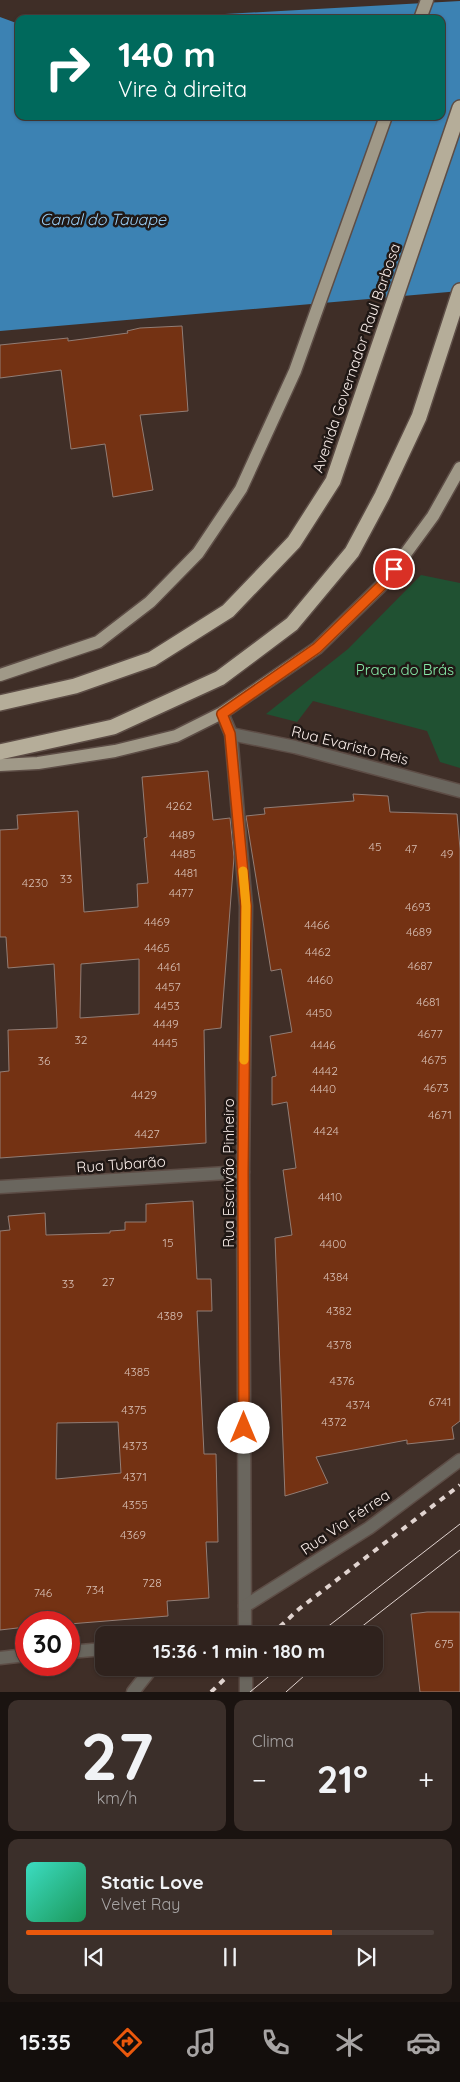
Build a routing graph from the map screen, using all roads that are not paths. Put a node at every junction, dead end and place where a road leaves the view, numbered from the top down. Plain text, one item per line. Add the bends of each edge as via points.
1 (427, 0) edge
2 (421, 15) edge
3 (460, 108) edge
4 (385, 120) edge
5 (460, 291) edge
6 (460, 468) edge
7 (0, 675) edge
8 (0, 703) edge
9 (222, 714) junction
10 (230, 734) junction
11 (0, 752) edge
12 (0, 765) edge
13 (460, 791) edge
14 (243, 1172) junction
15 (0, 1188) edge
16 (460, 1460) edge
17 (245, 1606) junction
18 (245, 1626) edge
19 (95, 1650) edge
20 (80, 1651) edge
21 (15, 1657) edge
22 (0, 1658) edge
23 (146, 1676) edge
24 (246, 1676) edge
25 (133, 1692) edge
26 (246, 1692) edge

1 - 2 main road
3 - 8 highway, Avenida Governador Raul Barbosa via 333,481 294,542 228,610 152,659 75,686
4 - 7 main road via 295,371 240,489 198,552 150,602 98,642
5 - 11 highway via 418,417 382,496 352,552 292,624 220,678 113,727
6 - 9 main road via 433,516 384,583 317,648
9 - 10 street, Rua Escrivão Pinheiro
9 - 12 main road via 176,736 116,751 38,763
10 - 13 street, Rua Evaristo Reis
10 - 14 street, Rua Escrivão Pinheiro via 246,906
14 - 15 street, Rua Tubarão
14 - 17 street, Rua Escrivão Pinheiro
16 - 17 street, Rua Via Férrea via 369,1528
17 - 18 street, Rua Escrivão Pinheiro
19 - 20 street
21 - 22 street
23 - 25 street
24 - 26 street

